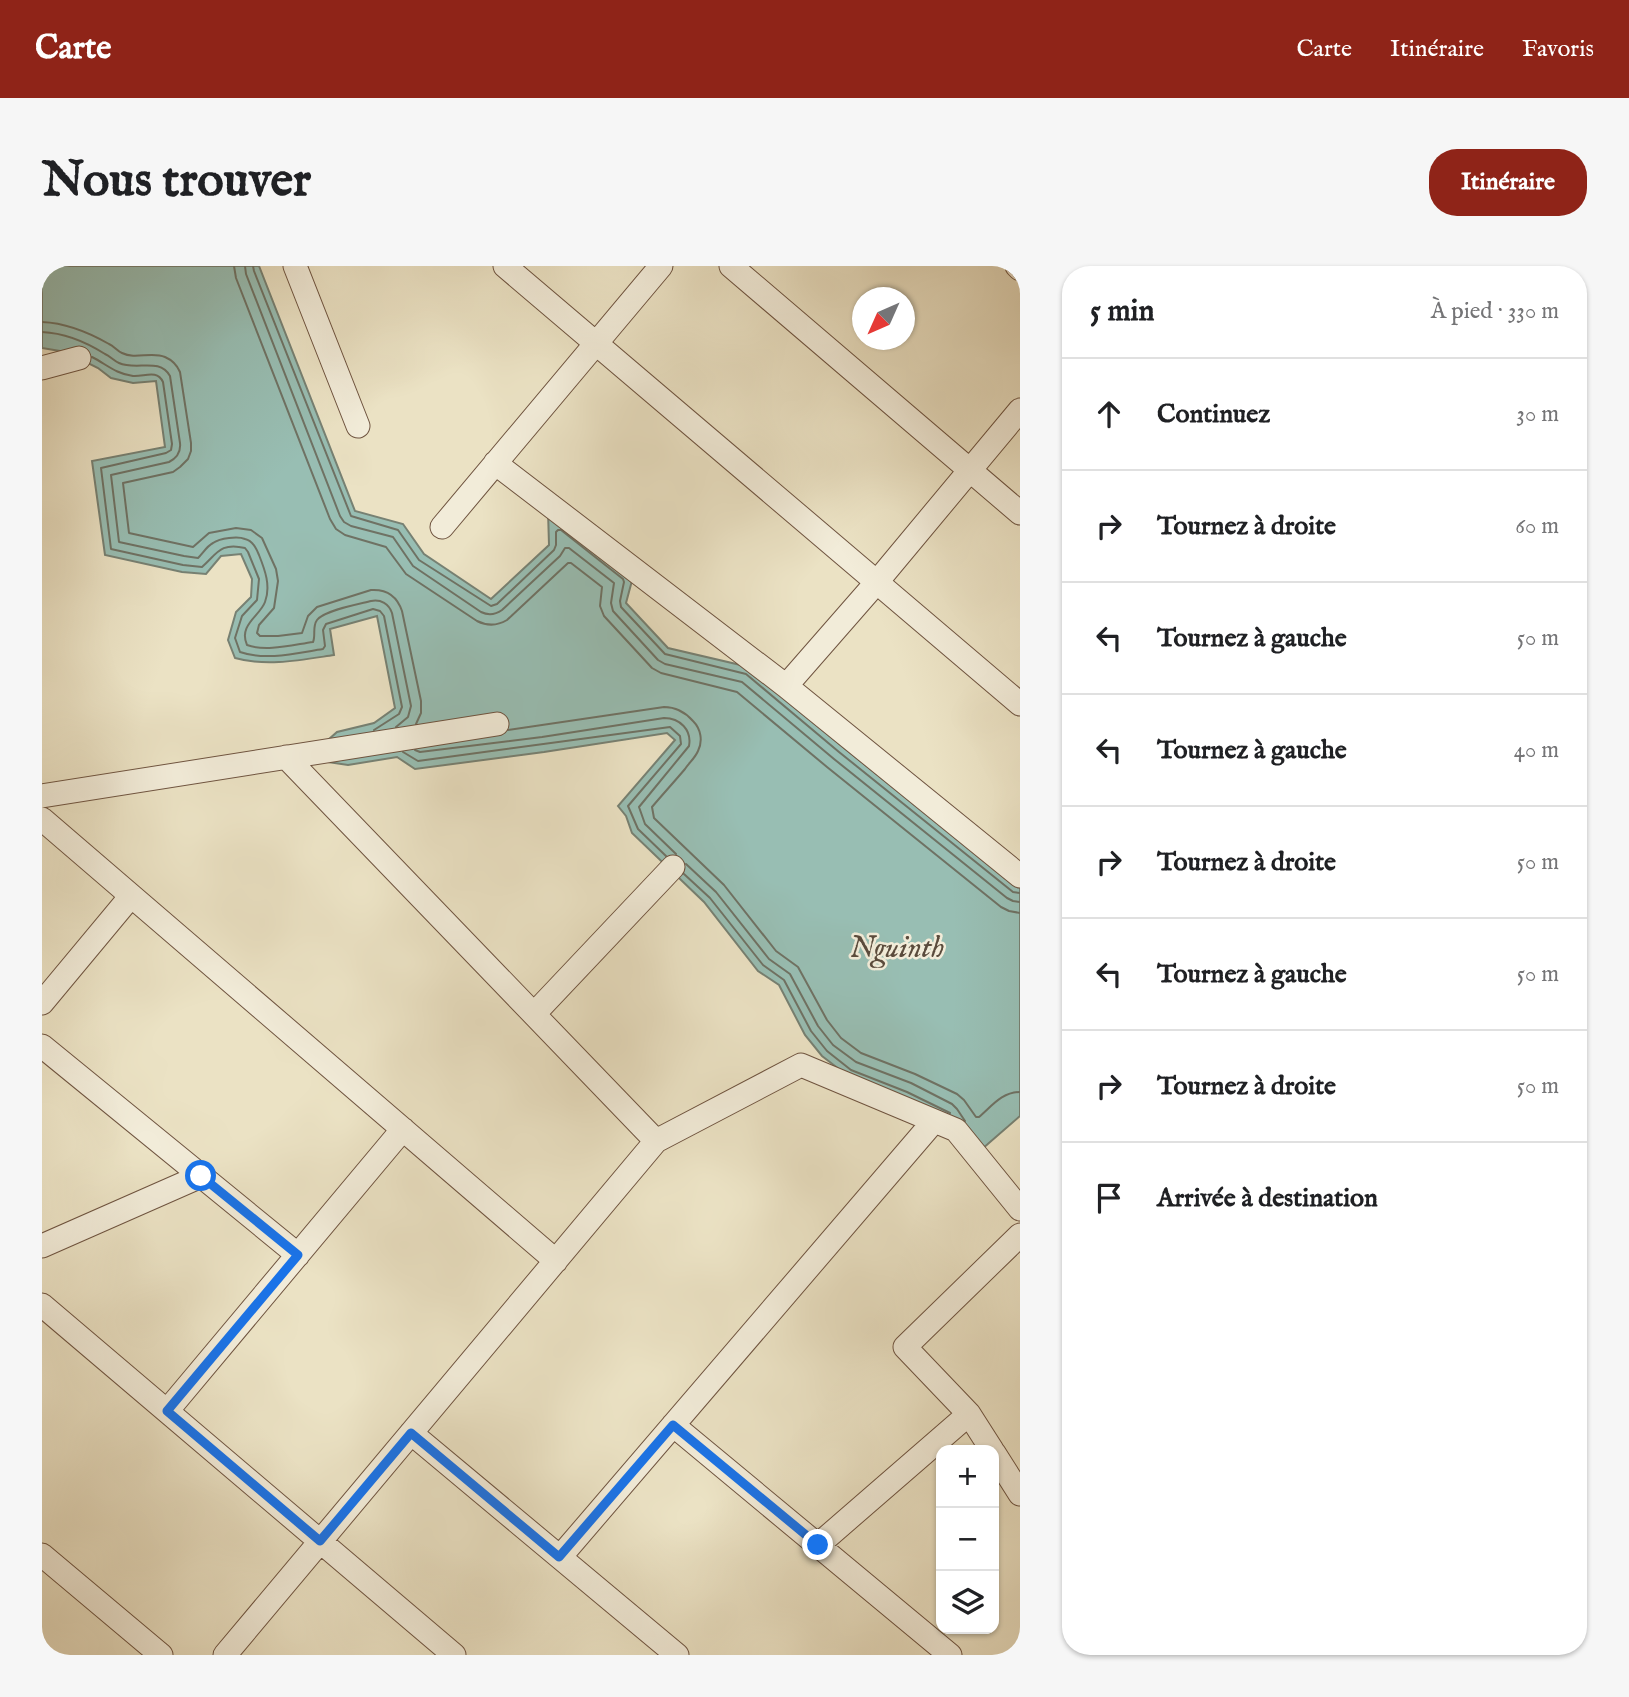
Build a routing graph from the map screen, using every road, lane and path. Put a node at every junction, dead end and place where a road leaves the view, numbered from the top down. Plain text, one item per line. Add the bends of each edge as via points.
1 (295, 266) edge
2 (505, 266) edge
3 (661, 266) edge
4 (731, 266) edge
5 (595, 342) junction
6 (79, 358) dead end
7 (42, 368) edge
8 (1020, 410) edge
9 (358, 426) dead end
10 (495, 463) junction
11 (970, 472) junction
12 (1020, 513) edge
13 (442, 527) dead end
14 (876, 583) junction
15 (786, 687) junction
16 (1020, 704) edge
17 (497, 724) dead end
18 (286, 757) junction
19 (42, 796) edge
20 (42, 819) edge
21 (673, 867) dead end
22 (1020, 876) edge
23 (131, 896) junction
24 (42, 1003) edge
25 (534, 1014) junction
26 (42, 1046) edge
27 (934, 1121) junction
28 (403, 1129) junction
29 (656, 1141) junction
30 (201, 1176) junction
31 (1020, 1209) edge
32 (1020, 1235) edge
33 (42, 1246) edge
34 (298, 1255) junction
35 (556, 1261) junction
36 (45, 1315) edge
37 (167, 1411) junction
38 (969, 1414) junction
39 (673, 1425) junction
40 (411, 1433) junction
41 (989, 1445) edge
42 (999, 1461) edge
43 (1020, 1494) edge
44 (320, 1541) junction
45 (818, 1545) junction
46 (42, 1555) edge
47 (559, 1557) junction
48 (161, 1655) edge
49 (225, 1655) edge
50 (454, 1655) edge
51 (677, 1655) edge
52 (950, 1655) edge

1 - 9 street
2 - 5 street
3 - 5 street
4 - 11 street
5 - 10 street
5 - 14 street
6 - 7 street
8 - 11 street
10 - 13 street
10 - 15 street
11 - 12 street
11 - 14 street
14 - 15 street
14 - 16 street
15 - 22 street
17 - 18 street
18 - 19 street
18 - 25 street
20 - 23 street
21 - 25 street
23 - 24 street
23 - 28 street
25 - 29 street
26 - 30 street
27 - 29 street via 800,1065
27 - 31 street via 956,1130
27 - 39 street
28 - 34 street
28 - 35 street
29 - 35 street
30 - 33 street
30 - 34 street
32 - 38 street via 905,1347
34 - 37 street
35 - 40 street
36 - 37 street
37 - 44 street
38 - 41 street
38 - 45 street
39 - 45 street
39 - 47 street
40 - 44 street
40 - 47 street
42 - 43 street
44 - 49 street
44 - 50 street
45 - 52 street
46 - 48 street
47 - 51 street

